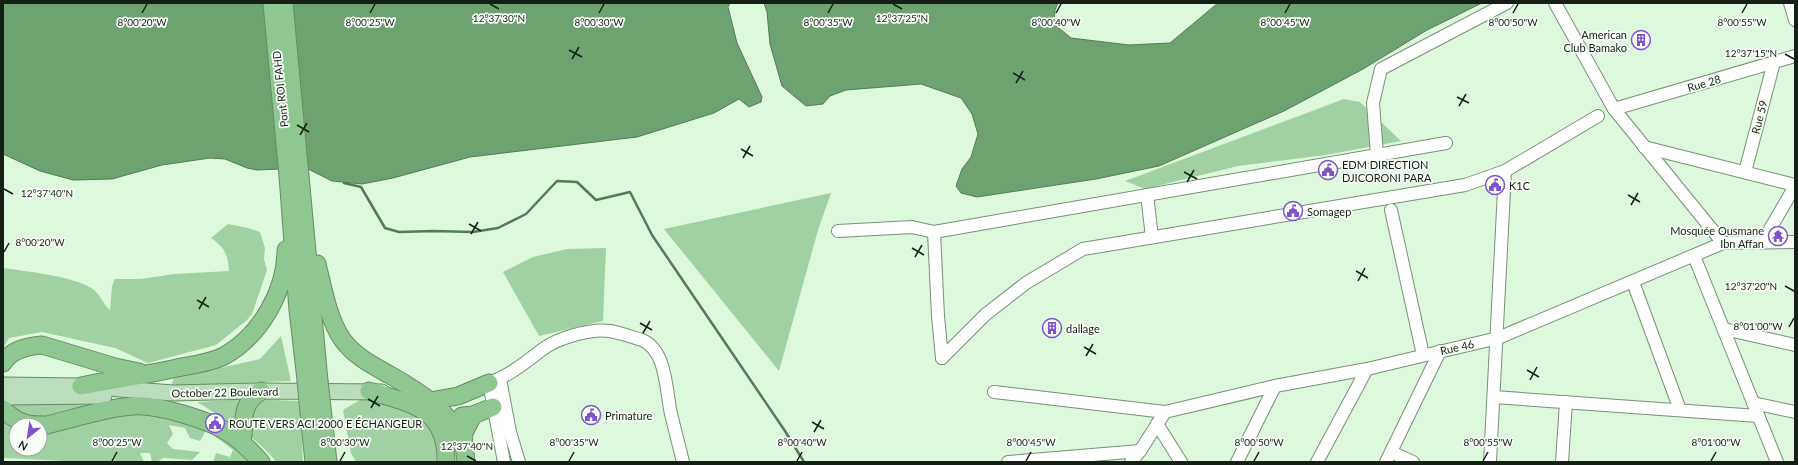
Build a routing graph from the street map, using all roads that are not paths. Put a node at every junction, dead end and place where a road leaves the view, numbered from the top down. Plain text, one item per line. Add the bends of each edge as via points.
1 (272, 3) edge
2 (284, 3) edge
3 (1507, 3) edge
4 (1555, 3) edge
5 (1790, 3) edge
6 (1795, 20) edge
7 (1795, 56) edge
8 (1774, 62) junction
9 (1614, 109) junction
10 (1598, 116) dead end
11 (1446, 143) dead end
12 (1644, 147) junction
13 (1377, 155) junction
14 (1506, 171) junction
15 (1745, 172) junction
16 (295, 185) junction
17 (1795, 185) edge
18 (1147, 195) junction
19 (1391, 210) dead end
20 (838, 231) dead end
21 (934, 232) junction
22 (1152, 237) junction
23 (1795, 242) edge
24 (1723, 243) junction
25 (1762, 243) junction
26 (1694, 256) junction
27 (1633, 282) junction
28 (1724, 329) junction
29 (1498, 338) junction
30 (1795, 345) edge
31 (1440, 351) junction
32 (1423, 355) junction
33 (3, 364) edge
34 (1367, 369) junction
35 (155, 373) junction
36 (494, 381) junction
37 (3, 385) edge
38 (81, 386) junction
39 (1275, 386) junction
40 (261, 391) junction
41 (370, 391) junction
42 (155, 392) junction
43 (994, 392) dead end
44 (112, 396) junction
45 (3, 397) edge
46 (1494, 397) junction
47 (430, 401) junction
48 (1566, 402) junction
49 (1753, 403) junction
50 (499, 405) junction
51 (3, 410) edge
52 (1680, 410) junction
53 (1165, 412) junction
54 (1795, 412) edge
55 (473, 414) junction
56 (1758, 416) junction
57 (11, 417) edge
58 (448, 417) junction
59 (1157, 424) junction
60 (48, 425) edge
61 (320, 425) junction
62 (243, 436) junction
63 (464, 444) junction
64 (1140, 451) junction
65 (1389, 457) edge
66 (260, 462) edge
67 (266, 462) edge
68 (314, 462) edge
69 (328, 462) edge
70 (335, 462) edge
71 (446, 462) edge
72 (466, 462) edge
73 (504, 462) edge
74 (519, 462) edge
75 (683, 462) edge
76 (1008, 462) edge
77 (1131, 462) edge
78 (1181, 462) edge
79 (1237, 462) edge
80 (1317, 462) edge
81 (1413, 462) edge
82 (1490, 462) edge
83 (1562, 462) edge
84 (1777, 462) edge

1 - 16 highway, Pont ROI FAHD
2 - 16 highway
3 - 13 street via 1381,68 1373,103
4 - 9 street
5 - 6 street
7 - 8 street, Rue 28
8 - 9 street, Rue 28
8 - 15 street, Rue 59
9 - 12 street
10 - 14 street
11 - 13 street
12 - 15 street
12 - 24 street
13 - 18 street
14 - 22 street via 1465,185
14 - 29 street
15 - 17 street
16 - 35 highway via 286,228 283,273 269,312 254,331 223,356
16 - 47 highway via 322,285 342,338 354,353
16 - 61 highway, bridge via 312,380
17 - 25 street
18 - 21 street
18 - 22 street
19 - 32 street
20 - 21 street via 912,228
21 - 22 street via 942,358 985,315 1026,283 1083,249
23 - 25 street, Rue 46
24 - 25 street, Rue 46
24 - 26 street, Rue 46
26 - 27 street, Rue 46
26 - 28 street
27 - 29 street, Rue 46
27 - 52 street
28 - 30 street
28 - 49 street
29 - 31 street, Rue 46
29 - 46 street
31 - 32 street, Rue 46
31 - 65 street
32 - 34 street, Rue 46
33 - 35 highway via 16,352 30,346 42,345 115,367
34 - 39 street, Rue 46
34 - 80 street
35 - 38 highway
36 - 47 highway via 458,396
36 - 50 street
36 - 75 street via 548,346 573,336 600,330 647,342 655,350 662,365
37 - 38 main road, October 22 Boulevard
38 - 42 main road, October 22 Boulevard
39 - 53 street, Rue 46
39 - 79 street
40 - 41 main road, October 22 Boulevard
40 - 42 main road, October 22 Boulevard
40 - 62 highway via 247,404
41 - 47 main road, October 22 Boulevard via 400,393
41 - 71 highway via 412,404 427,412 439,427 446,446
42 - 44 main road
43 - 53 street, Rue 46
44 - 45 main road
44 - 62 highway via 187,407
46 - 48 street
46 - 82 street
47 - 58 highway
48 - 52 street
48 - 83 street
49 - 54 street
49 - 56 street
50 - 55 highway
50 - 73 street
50 - 74 street
51 - 57 highway
52 - 56 street
53 - 59 street
55 - 58 highway
55 - 63 highway via 463,435
56 - 84 street
58 - 63 highway
59 - 64 street
59 - 78 street
60 - 66 highway via 114,408 135,406 168,410 202,419 230,433
61 - 68 highway
61 - 69 highway
61 - 70 highway
62 - 67 highway
63 - 72 highway
64 - 76 street
64 - 77 street
65 - 81 street

